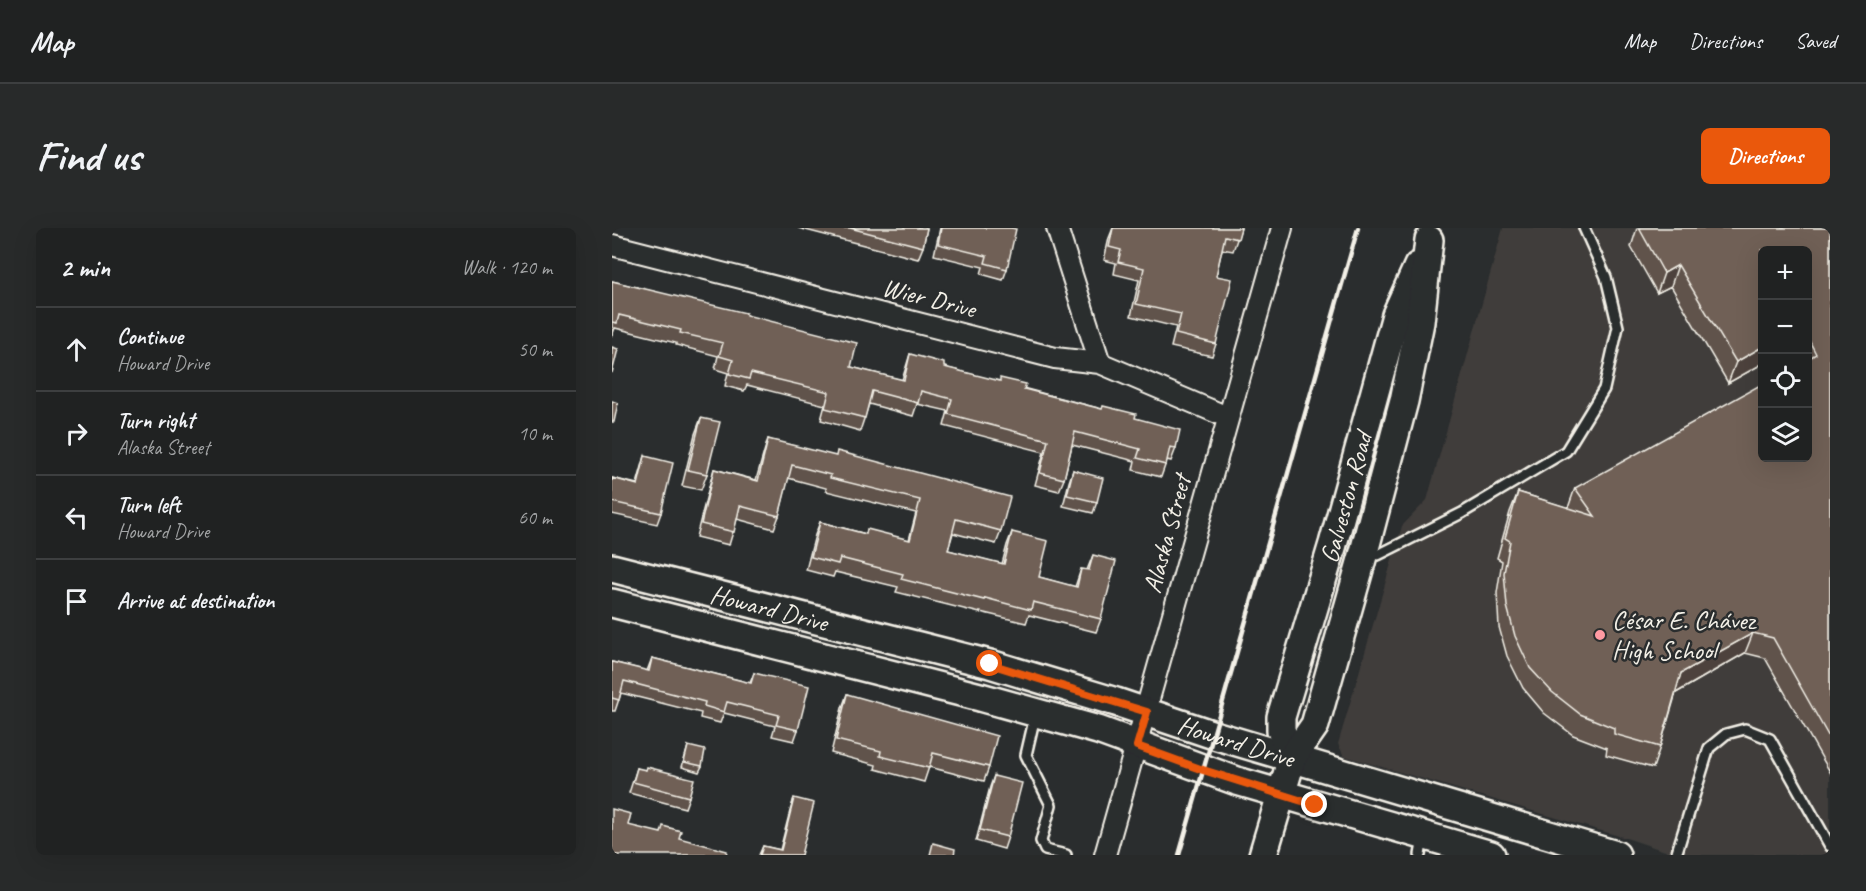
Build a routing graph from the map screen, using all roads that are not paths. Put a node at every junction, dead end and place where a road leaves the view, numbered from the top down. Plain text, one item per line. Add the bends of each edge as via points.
1 (1057, 228) edge
2 (1282, 228) edge
3 (1584, 228) edge
4 (1431, 234) edge
5 (612, 245) edge
6 (1100, 363) junction
7 (1227, 417) junction
8 (1362, 433) junction
9 (1393, 441) junction
10 (1364, 552) junction
11 (612, 568) edge
12 (612, 603) edge
13 (1147, 712) junction
14 (1036, 714) junction
15 (1137, 746) junction
16 (1292, 758) junction
17 (1281, 795) junction
18 (1422, 845) edge
19 (1830, 846) edge
20 (1066, 855) edge
21 (1105, 855) edge
22 (1263, 855) edge
23 (1491, 855) edge
24 (1615, 855) edge
25 (1676, 855) edge

1 - 6 street
2 - 7 street, Alaska Street
3 - 10 lane via 1606,277 1618,327 1604,389 1566,451 1462,513 1378,555
4 - 8 main road, Galveston Road via 1396,315
4 - 9 main road, Galveston Road via 1420,322
5 - 6 street, Wier Drive via 1055,358
6 - 7 street, Wier Drive
7 - 13 street, Alaska Street
8 - 9 main road
8 - 16 main road, Galveston Road via 1281,717 1281,730
9 - 10 main road, Galveston Road
10 - 16 main road, Galveston Road via 1316,725
11 - 13 main road, Howard Drive via 990,664
12 - 14 main road, Howard Drive
13 - 15 street, Alaska Street
13 - 16 main road, Howard Drive
14 - 15 main road, Howard Drive via 1098,730
14 - 20 lane via 1026,755 1051,804 1041,841 1045,850
15 - 17 main road, Howard Drive
15 - 21 street, Alaska Street
16 - 17 main road, Galveston Road
16 - 24 main road, Howard Drive
17 - 18 main road, Howard Drive
17 - 22 main road, Galveston Road
18 - 23 main road, Howard Drive
19 - 25 lane via 1770,739 1746,729 1726,734 1709,748

